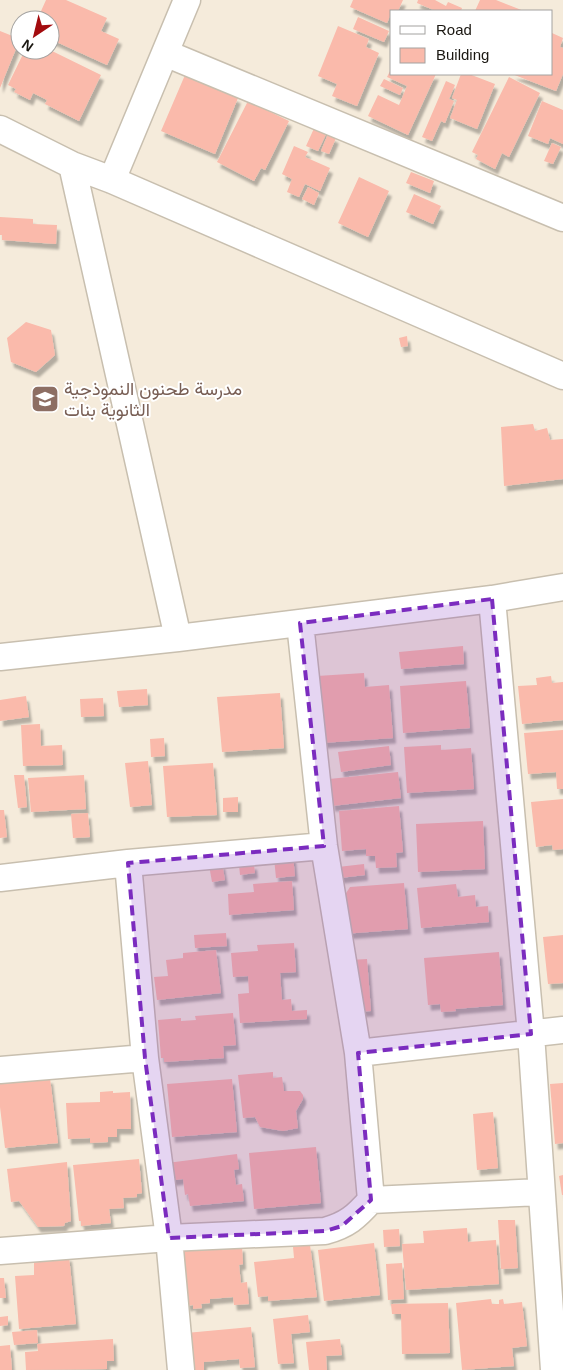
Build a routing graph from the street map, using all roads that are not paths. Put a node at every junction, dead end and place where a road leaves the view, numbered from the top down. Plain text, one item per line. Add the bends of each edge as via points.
1 (187, 0) edge
2 (165, 53) junction
3 (0, 130) edge
4 (72, 165) junction
5 (112, 180) junction
6 (563, 218) edge
7 (563, 376) edge
8 (563, 587) edge
9 (492, 599) junction
10 (300, 623) junction
11 (178, 638) junction
12 (0, 657) edge
13 (324, 846) junction
14 (128, 863) junction
15 (0, 878) edge
16 (563, 1030) edge
17 (531, 1034) junction
18 (358, 1053) junction
19 (144, 1058) junction
20 (0, 1070) edge
21 (541, 1192) junction
22 (371, 1200) junction
23 (169, 1238) junction
24 (0, 1251) edge
25 (180, 1370) edge
26 (554, 1370) edge

1 - 2 street
2 - 5 street
2 - 6 street
3 - 4 street
4 - 5 street
4 - 11 street
5 - 7 street
8 - 9 street
9 - 10 street
9 - 17 street
10 - 11 street
10 - 13 street
11 - 12 street
13 - 14 street
13 - 18 street
14 - 15 street
14 - 19 street
16 - 17 street
17 - 18 street
17 - 21 street
18 - 22 street
19 - 20 street
19 - 23 street
21 - 22 street
21 - 26 street
22 - 23 street via 342,1226 325,1231
23 - 24 street
23 - 25 street

